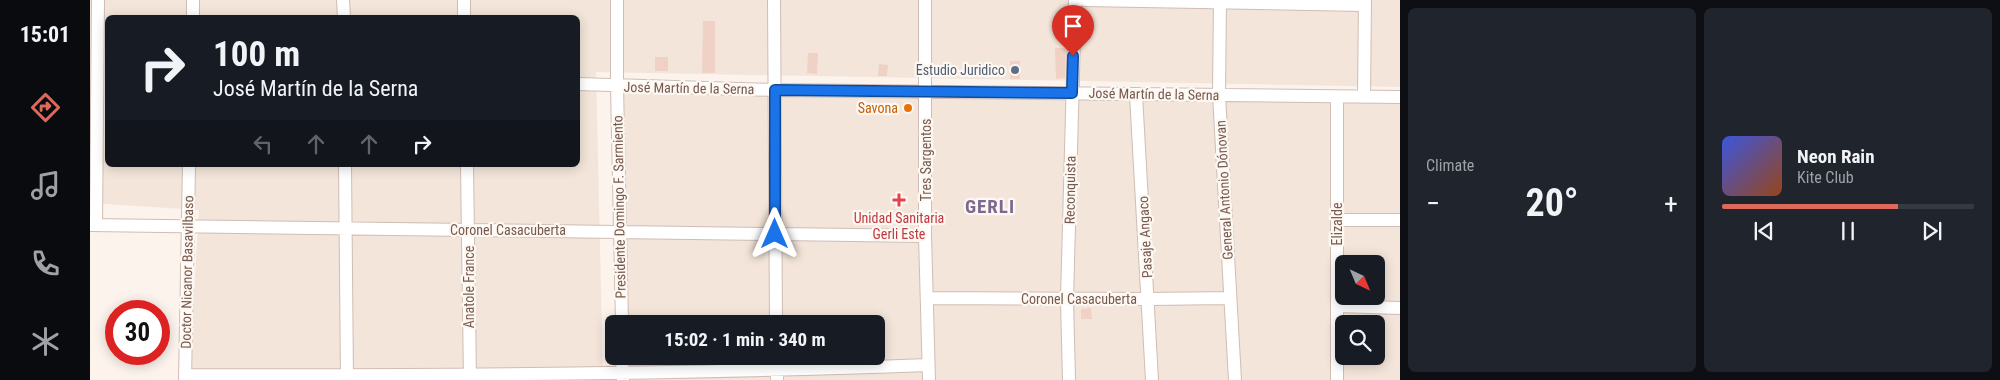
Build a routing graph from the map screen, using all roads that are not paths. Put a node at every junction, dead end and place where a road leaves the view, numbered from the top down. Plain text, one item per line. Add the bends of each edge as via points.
1 (98, 0) edge
2 (193, 0) edge
3 (343, 0) edge
4 (464, 0) edge
5 (617, 0) edge
6 (774, 0) edge
7 (925, 0) edge
8 (1075, 0) edge
9 (1084, 0) edge
10 (1220, 1) edge
11 (1364, 3) edge
12 (193, 15) edge
13 (344, 15) edge
14 (464, 15) edge
15 (98, 79) edge
16 (580, 84) edge
17 (617, 86) junction
18 (775, 90) junction
19 (926, 91) junction
20 (1072, 93) junction
21 (1136, 95) junction
22 (1219, 95) junction
23 (1337, 97) junction
24 (1364, 97) junction
25 (1400, 97) edge
26 (189, 167) edge
27 (345, 167) edge
28 (467, 167) edge
29 (1337, 220) junction
30 (1400, 220) edge
31 (93, 225) edge
32 (187, 227) junction
33 (346, 229) junction
34 (469, 230) junction
35 (620, 231) junction
36 (775, 234) junction
37 (925, 236) junction
38 (928, 298) junction
39 (1230, 298) junction
40 (1067, 300) junction
41 (1148, 300) junction
42 (1337, 306) junction
43 (1400, 308) edge
44 (622, 315) edge
45 (776, 315) edge
46 (928, 365) junction
47 (777, 375) edge
48 (185, 377) edge
49 (470, 377) edge
50 (623, 377) edge
51 (347, 378) edge
52 (929, 380) edge
53 (1070, 380) edge
54 (1152, 380) edge
55 (1235, 380) edge
56 (1338, 380) edge

1 - 15 street
2 - 12 street
3 - 13 street
4 - 14 street
5 - 17 street, Presidente Domingo F. Sarmiento
6 - 18 street
7 - 19 street, Tres Sargentos
8 - 20 street, Reconquista
9 - 10 street
10 - 11 street
10 - 22 street, General Antonio Dónovan
11 - 24 street
15 - 31 street
16 - 17 street, José Martín de la Serna
17 - 18 street, José Martín de la Serna
17 - 35 street, Presidente Domingo F. Sarmiento
18 - 19 street, José Martín de la Serna
18 - 36 street
19 - 20 street, José Martín de la Serna
19 - 37 street, Tres Sargentos
20 - 21 street, José Martín de la Serna
20 - 40 street, Reconquista
21 - 22 street, José Martín de la Serna
21 - 41 street, Pasaje Angaco
22 - 23 street, José Martín de la Serna
22 - 39 street, General Antonio Dónovan
23 - 24 street, José Martín de la Serna
23 - 29 street, Elizalde
24 - 25 street, José Martín de la Serna
26 - 32 street, Doctor Nicanor Basavilbaso
27 - 33 street
28 - 34 street, Anatole France
29 - 30 street
29 - 42 street, Elizalde
31 - 32 street, Coronel Casacuberta
32 - 33 street, Coronel Casacuberta
32 - 48 street, Doctor Nicanor Basavilbaso
33 - 34 street, Coronel Casacuberta
33 - 51 street
34 - 35 street, Coronel Casacuberta
34 - 49 street, Anatole France
35 - 36 street, Coronel Casacuberta
35 - 44 street, Presidente Domingo F. Sarmiento
36 - 37 street, Coronel Casacuberta
36 - 45 street
37 - 38 street, Tres Sargentos
38 - 40 street, Coronel Casacuberta
38 - 46 street, Tres Sargentos
39 - 41 street, Coronel Casacuberta
39 - 55 street, General Antonio Dónovan
40 - 41 street, Coronel Casacuberta
40 - 53 street, Reconquista
41 - 54 street, Pasaje Angaco
42 - 43 street
42 - 56 street, Elizalde
46 - 47 street
46 - 52 street, Tres Sargentos
47 - 50 street
48 - 51 street
49 - 50 street
49 - 51 street

